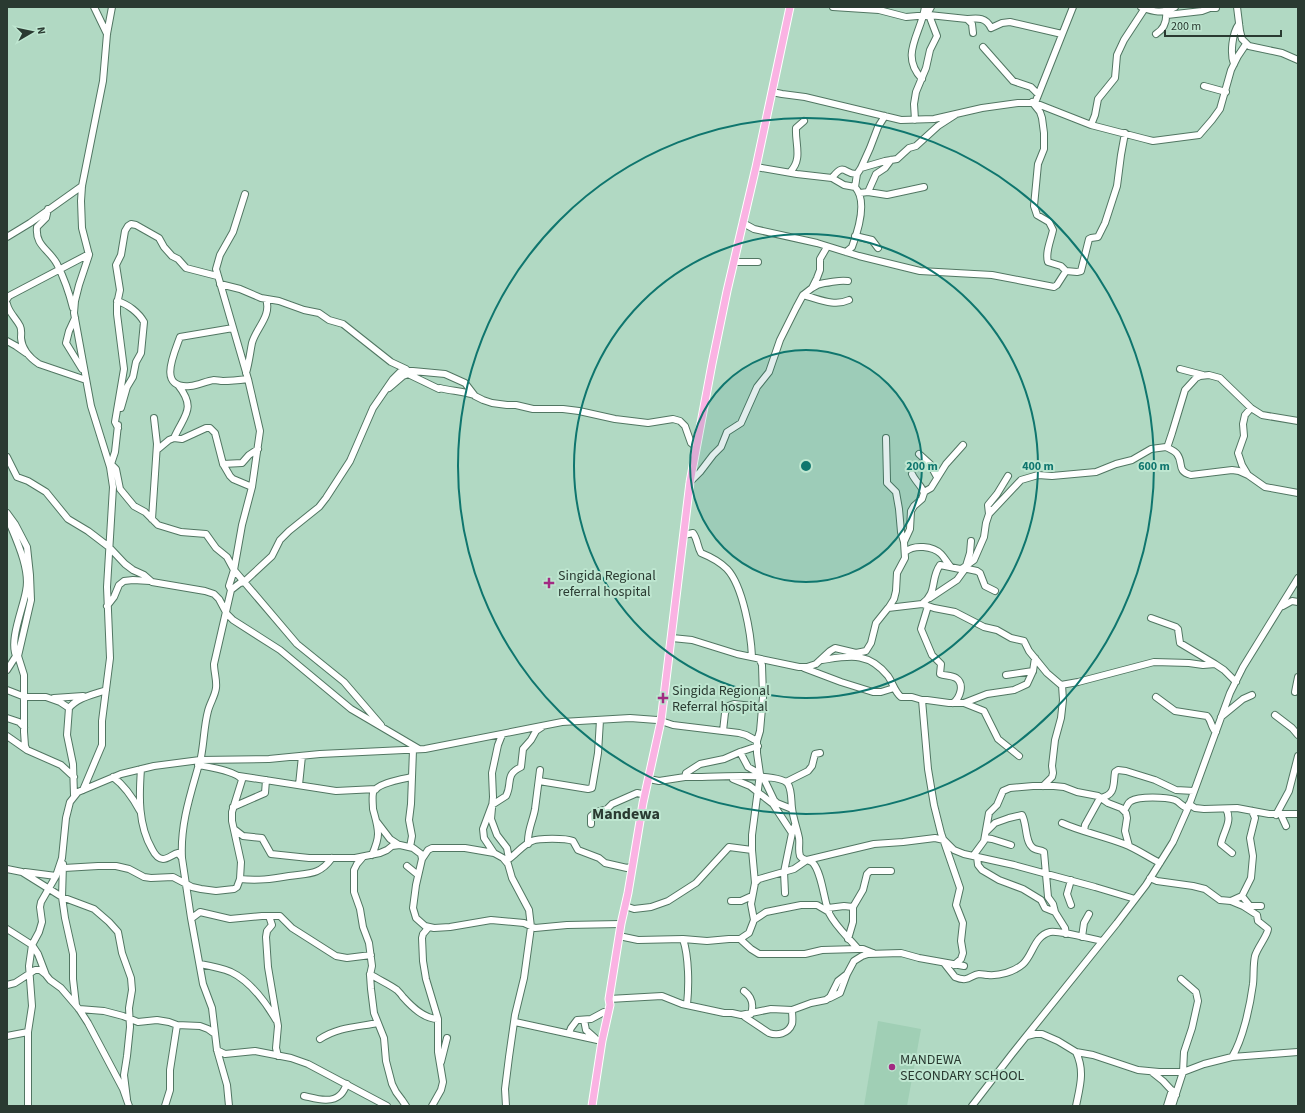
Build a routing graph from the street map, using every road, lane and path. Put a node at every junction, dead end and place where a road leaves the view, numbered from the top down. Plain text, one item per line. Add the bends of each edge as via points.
1 (94, 7) edge
2 (112, 7) edge
3 (790, 7) edge
4 (833, 7) edge
5 (924, 7) edge
6 (930, 7) edge
7 (1073, 7) edge
8 (1175, 7) edge
9 (1237, 7) edge
10 (846, 8) edge
11 (1143, 8) edge
12 (1217, 9) edge
13 (1166, 14) junction
14 (926, 16) junction
15 (967, 19) junction
16 (1239, 24) junction
17 (973, 33) dead end
18 (107, 34) junction
19 (1062, 34) junction
20 (1156, 34) dead end
21 (1246, 44) junction
22 (983, 47) dead end
23 (1298, 60) edge
24 (1234, 64) junction
25 (922, 79) junction
26 (1204, 86) dead end
27 (772, 92) junction
28 (1226, 92) junction
29 (1038, 94) junction
30 (1034, 103) junction
31 (956, 114) junction
32 (885, 116) junction
33 (915, 120) junction
34 (804, 121) dead end
35 (1091, 125) junction
36 (1125, 134) junction
37 (891, 160) junction
38 (756, 167) junction
39 (861, 168) junction
40 (790, 172) junction
41 (857, 174) junction
42 (832, 178) junction
43 (82, 186) junction
44 (855, 187) junction
45 (924, 187) dead end
46 (868, 192) junction
47 (860, 193) junction
48 (245, 194) dead end
49 (48, 209) junction
50 (743, 223) junction
51 (855, 236) junction
52 (7, 237) edge
53 (827, 247) junction
54 (878, 248) dead end
55 (846, 252) junction
56 (89, 254) junction
57 (734, 262) junction
58 (758, 262) dead end
59 (59, 270) junction
60 (1066, 271) junction
61 (217, 276) junction
62 (848, 281) dead end
63 (220, 284) junction
64 (812, 288) junction
65 (803, 295) junction
66 (7, 299) edge
67 (266, 299) junction
68 (849, 300) dead end
69 (117, 301) junction
70 (7, 304) edge
71 (75, 316) junction
72 (233, 328) junction
73 (7, 341) edge
74 (28, 355) junction
75 (1180, 369) dead end
76 (1188, 370) junction
77 (408, 372) junction
78 (85, 373) junction
79 (1203, 375) junction
80 (247, 376) junction
81 (86, 380) junction
82 (178, 385) junction
83 (194, 386) junction
84 (1187, 387) junction
85 (187, 396) junction
86 (475, 396) junction
87 (1251, 408) junction
88 (154, 418) dead end
89 (1298, 420) edge
90 (118, 428) junction
91 (174, 438) junction
92 (886, 438) dead end
93 (964, 445) dead end
94 (696, 447) junction
95 (1166, 447) junction
96 (258, 449) junction
97 (157, 450) junction
98 (919, 454) dead end
99 (7, 457) edge
100 (223, 464) junction
101 (111, 465) junction
102 (912, 474) dead end
103 (1248, 475) junction
104 (1008, 476) dead end
105 (937, 477) junction
106 (690, 482) junction
107 (252, 487) junction
108 (924, 492) junction
109 (1298, 493) edge
110 (7, 513) edge
111 (989, 514) junction
112 (7, 517) edge
113 (152, 519) junction
114 (684, 535) junction
115 (971, 541) dead end
116 (904, 542) junction
117 (109, 547) junction
118 (905, 552) junction
119 (951, 568) junction
120 (965, 568) junction
121 (234, 570) junction
122 (1298, 578) edge
123 (152, 582) junction
124 (244, 582) junction
125 (230, 590) junction
126 (995, 590) dead end
127 (930, 598) junction
128 (1298, 602) edge
129 (925, 605) junction
130 (107, 606) junction
131 (890, 607) junction
132 (1282, 607) junction
133 (227, 612) junction
134 (1151, 618) dead end
135 (672, 638) junction
136 (752, 657) junction
137 (17, 658) junction
138 (1035, 658) junction
139 (763, 660) junction
140 (822, 660) junction
141 (1215, 664) junction
142 (803, 667) junction
143 (7, 670) edge
144 (1033, 671) junction
145 (1006, 675) dead end
146 (1298, 677) edge
147 (1236, 682) junction
148 (1062, 685) junction
149 (894, 688) junction
150 (7, 690) edge
151 (106, 690) junction
152 (1295, 692) dead end
153 (1252, 695) dead end
154 (86, 696) junction
155 (25, 697) junction
156 (1156, 697) dead end
157 (49, 698) junction
158 (922, 700) junction
159 (953, 703) junction
160 (964, 703) junction
161 (762, 707) junction
162 (69, 708) junction
163 (1275, 715) dead end
164 (1221, 717) junction
165 (7, 718) edge
166 (662, 719) junction
167 (600, 720) junction
168 (543, 726) junction
169 (24, 727) junction
170 (384, 729) junction
171 (723, 730) junction
172 (1216, 732) junction
173 (502, 735) junction
174 (1298, 735) edge
175 (7, 736) edge
176 (758, 744) junction
177 (27, 750) junction
178 (416, 750) junction
179 (740, 752) junction
180 (820, 753) dead end
181 (302, 756) junction
182 (1019, 756) dead end
183 (1298, 756) edge
184 (199, 762) junction
185 (141, 769) junction
186 (540, 770) dead end
187 (239, 776) junction
188 (730, 776) junction
189 (761, 776) junction
190 (74, 777) junction
191 (113, 777) junction
192 (412, 777) junction
193 (685, 777) junction
194 (649, 779) junction
195 (266, 780) junction
196 (539, 781) junction
197 (786, 782) junction
198 (299, 785) junction
199 (1043, 786) junction
200 (376, 789) junction
201 (83, 790) junction
202 (1194, 791) junction
203 (645, 792) junction
204 (758, 792) junction
205 (74, 795) junction
206 (772, 796) junction
207 (1100, 798) junction
208 (492, 804) junction
209 (773, 804) junction
210 (1189, 806) junction
211 (233, 807) junction
212 (792, 809) junction
213 (1226, 809) junction
214 (1124, 810) junction
215 (1252, 811) junction
216 (141, 813) junction
217 (1298, 814) edge
218 (1278, 815) junction
219 (376, 821) junction
220 (591, 824) dead end
221 (1062, 824) dead end
222 (795, 825) junction
223 (1286, 826) dead end
224 (234, 829) junction
225 (1084, 831) junction
226 (792, 833) junction
227 (985, 835) junction
228 (944, 840) junction
229 (528, 844) junction
230 (399, 845) junction
231 (1011, 845) dead end
232 (1129, 846) junction
233 (410, 847) junction
234 (752, 850) junction
235 (494, 853) junction
236 (1232, 853) dead end
237 (372, 855) junction
238 (364, 856) junction
239 (975, 856) junction
240 (62, 858) junction
241 (182, 858) junction
242 (332, 858) junction
243 (422, 860) junction
244 (508, 860) junction
245 (807, 860) junction
246 (1160, 863) junction
247 (407, 866) dead end
248 (64, 868) junction
249 (631, 868) junction
250 (7, 869) edge
251 (22, 872) junction
252 (784, 872) junction
253 (891, 872) dead end
254 (1046, 874) junction
255 (418, 875) junction
256 (56, 876) junction
257 (1150, 878) junction
258 (240, 879) junction
259 (1071, 880) junction
260 (755, 883) junction
261 (187, 884) junction
262 (49, 889) junction
263 (785, 893) dead end
264 (752, 896) junction
265 (1242, 896) junction
266 (62, 897) junction
267 (1135, 899) junction
268 (731, 901) dead end
269 (1231, 901) junction
270 (1071, 905) dead end
271 (625, 906) junction
272 (1261, 906) dead end
273 (854, 907) junction
274 (828, 910) junction
275 (1055, 912) junction
276 (1089, 914) dead end
277 (268, 916) junction
278 (192, 918) junction
279 (754, 920) junction
280 (621, 924) junction
281 (429, 927) junction
282 (531, 927) junction
283 (7, 929) edge
284 (1066, 934) junction
285 (619, 936) junction
286 (1082, 936) junction
287 (36, 939) junction
288 (682, 939) junction
289 (740, 939) junction
290 (848, 939) junction
291 (1102, 941) junction
292 (32, 945) junction
293 (858, 949) junction
294 (38, 954) junction
295 (875, 954) junction
296 (371, 955) junction
297 (944, 963) junction
298 (200, 964) junction
299 (954, 965) junction
300 (964, 966) dead end
301 (30, 974) junction
302 (370, 974) junction
303 (46, 975) junction
304 (1181, 979) dead end
305 (7, 985) edge
306 (744, 991) dead end
307 (609, 999) junction
308 (687, 1005) junction
309 (77, 1007) junction
310 (792, 1010) junction
311 (607, 1012) junction
312 (751, 1014) junction
313 (745, 1018) dead end
314 (129, 1020) junction
315 (584, 1020) junction
316 (436, 1021) junction
317 (136, 1022) junction
318 (515, 1022) junction
319 (378, 1023) junction
320 (177, 1025) junction
321 (278, 1026) junction
322 (130, 1027) junction
323 (28, 1032) junction
324 (569, 1033) junction
325 (214, 1034) junction
326 (7, 1036) edge
327 (1026, 1037) junction
328 (447, 1038) dead end
329 (320, 1039) dead end
330 (599, 1040) junction
331 (217, 1050) junction
332 (1076, 1052) junction
333 (1298, 1052) edge
334 (278, 1056) junction
335 (1232, 1058) junction
336 (441, 1067) junction
337 (1150, 1071) junction
338 (1183, 1072) junction
339 (347, 1084) junction
340 (1174, 1093) junction
341 (304, 1096) dead end
342 (127, 1099) junction
343 (28, 1106) edge
344 (129, 1106) edge
345 (165, 1106) edge
346 (229, 1106) edge
347 (388, 1106) edge
348 (406, 1106) edge
349 (432, 1106) edge
350 (506, 1106) edge
351 (592, 1106) edge
352 (972, 1106) edge
353 (1076, 1106) edge
354 (1167, 1106) edge
355 (1172, 1106) edge

1 - 18 street
2 - 18 street
3 - 27 main road
4 - 10 street
5 - 14 street
6 - 14 street
7 - 19 street
8 - 13 street
9 - 16 street
10 - 14 street via 879,10 906,17
11 - 13 street
11 - 35 street via 1117,55 1115,78 1098,99
12 - 13 street
13 - 20 street via 1162,29
14 - 15 street
14 - 25 street via 937,36
14 - 25 street via 913,46 911,59 913,67
15 - 17 street via 972,24
15 - 19 street via 981,18 991,28 1010,22
16 - 21 street via 1242,39
16 - 24 street via 1233,43
18 - 43 street via 103,81
19 - 29 street
21 - 23 street
21 - 24 street
22 - 29 street via 1013,81 1030,86
24 - 28 street
25 - 33 street via 916,92
26 - 28 street
27 - 32 street
27 - 38 main road
28 - 36 street via 1216,115 1199,135 1153,141
29 - 30 street
30 - 31 street via 1008,104
30 - 35 street
30 - 60 street via 1042,118 1044,133 1044,149 1038,164 1034,206 1038,215 1049,222 1053,230 1049,240 1048,262 1061,266
31 - 33 street
31 - 37 street via 916,146 896,160
32 - 33 street
32 - 39 street
34 - 40 street via 796,128 798,159
35 - 36 street
36 - 60 street via 1117,186 1106,223 1099,237 1092,237 1089,240 1081,271
37 - 39 street
37 - 46 street via 886,168 876,175
38 - 40 street
38 - 50 main road
39 - 41 street
40 - 42 street
41 - 42 street via 840,170
41 - 44 street
42 - 44 street via 844,185
43 - 49 street
43 - 56 street via 82,228
44 - 47 street
45 - 46 street via 887,195
46 - 47 street
47 - 51 street via 861,210
48 - 61 street via 233,232 220,255
49 - 52 street
49 - 59 street via 46,218 37,226 38,238 55,260
50 - 53 street via 754,229
50 - 57 main road
51 - 54 street via 872,240
51 - 55 street via 852,247
53 - 55 street
53 - 64 street via 820,259 820,270
55 - 60 street via 920,271 992,274 1050,287 1057,285
56 - 59 street
56 - 71 street via 75,301
57 - 58 street
57 - 94 main road
59 - 66 street
59 - 71 street via 69,292
61 - 63 street
61 - 69 street via 186,268 165,249 159,238 131,224 126,231 121,255 116,264 120,290
62 - 64 street via 821,283
63 - 67 street
63 - 72 street
64 - 65 street
65 - 68 street via 833,303
65 - 106 street via 780,340 769,372 757,387 741,423 727,432 721,447
67 - 77 street via 318,312 329,320 343,324 391,362
67 - 80 street via 266,312 252,342
69 - 90 street via 118,331 124,369 115,422
69 - 90 street via 129,307 144,322 141,353 124,396
70 - 74 street via 21,328 24,348
71 - 78 street
71 - 78 street via 66,343
72 - 80 street
72 - 82 street via 180,337 172,358 170,373
73 - 74 street
74 - 81 street via 39,364
75 - 76 street
76 - 79 street
76 - 84 street
77 - 86 street via 439,389 464,391
77 - 86 street via 449,375 465,383
77 - 124 street via 402,370 393,379 373,408 350,460 320,507 289,531 280,540 272,556
78 - 81 street
79 - 84 street
79 - 87 street via 1220,378
80 - 83 street via 226,381 214,380
80 - 96 street via 260,424
81 - 101 street
82 - 83 street
82 - 85 street
83 - 85 street via 190,388
84 - 95 street
85 - 91 street via 185,420
86 - 94 street via 492,403 532,409 563,409 648,423 680,421 685,426 691,443
87 - 89 street via 1262,415
87 - 103 street via 1243,424 1244,436 1238,452
88 - 97 street
90 - 101 street
91 - 97 street
91 - 100 street via 182,439 206,428 213,430
92 - 116 street via 887,482 896,492
93 - 105 street via 950,458
94 - 106 main road
95 - 103 street via 1178,455 1182,470 1188,474 1232,470
95 - 111 street via 1151,449 1132,460 1096,472 1025,478
96 - 100 street via 242,463
96 - 107 street
97 - 113 street
98 - 105 street via 930,464
99 - 117 street via 17,477 46,492 68,519
100 - 107 street via 233,479
101 - 113 street via 116,470 120,489 130,503 146,512
101 - 117 street via 113,487
102 - 108 street
103 - 109 street via 1265,487
104 - 111 street via 988,505
105 - 108 street
106 - 114 main road
107 - 121 street
108 - 116 street via 924,496 912,508 910,529
110 - 137 street via 26,548 30,575 31,600
111 - 120 street via 984,537 975,559
112 - 137 street via 27,581 15,636 14,650
113 - 121 street via 158,525 181,532 206,534 216,548 227,557
114 - 135 main road
114 - 136 street via 692,533 698,540 701,553 716,560 733,578 748,619
115 - 120 street
116 - 118 street
117 - 123 street via 125,564
117 - 130 street
118 - 119 street via 915,547 937,551
118 - 131 street via 904,561 897,573 896,591
119 - 120 street
119 - 127 street via 939,566
120 - 126 street via 977,571 985,586
120 - 127 street via 957,580
121 - 124 street
121 - 125 street
122 - 132 street
123 - 130 street via 124,581
123 - 133 street via 214,594
124 - 125 street
124 - 170 street via 297,644 344,682
125 - 133 street
127 - 129 street
128 - 132 street via 1292,601
129 - 131 street
129 - 138 street via 955,612 984,627 1024,641
129 - 159 street via 921,629 931,653 941,664 940,674 959,681 960,694
130 - 151 street via 110,658
131 - 140 street via 876,622 871,643 866,651 856,653 835,648
132 - 147 street
133 - 170 street via 233,620 280,650 351,710
133 - 184 street via 214,664 216,688 208,710
134 - 141 street via 1176,627 1180,643
135 - 136 street via 692,640
135 - 166 main road
136 - 139 street
137 - 143 street
137 - 155 street via 24,675
138 - 144 street
138 - 148 street via 1047,674
139 - 142 street
139 - 161 street
140 - 142 street
140 - 149 street via 850,656 871,660 887,675
141 - 147 street
141 - 148 street via 1154,662
142 - 149 street via 873,692
144 - 145 street
144 - 160 street via 1027,684 1018,689 982,695
146 - 152 street
147 - 164 street
148 - 199 street via 1061,718 1057,727 1052,766 1054,773
149 - 158 street via 901,697
150 - 155 street
151 - 154 street
151 - 201 street via 102,747
153 - 164 street
154 - 157 street
154 - 162 street
155 - 157 street
155 - 169 street
156 - 172 street via 1175,710 1205,715
157 - 162 street
158 - 159 street
158 - 228 street via 928,769
159 - 160 street
160 - 182 street via 984,711 998,739
161 - 171 street via 734,704 728,706
161 - 176 street
162 - 190 street via 67,735
163 - 174 street
164 - 172 street
165 - 169 street via 19,722
166 - 167 street
166 - 171 street via 673,725
166 - 194 main road
167 - 168 street
167 - 196 street via 592,788 588,790
168 - 173 street
168 - 208 street via 523,749 521,767 514,770 510,776 506,796
169 - 177 street
170 - 178 street
171 - 176 street via 746,735
172 - 202 street
173 - 178 street
173 - 208 street via 492,773
175 - 177 street
176 - 179 street
176 - 189 street
177 - 190 street via 61,765
178 - 181 street
178 - 192 street
179 - 189 street via 748,768
179 - 193 street via 724,759 697,765 686,773
180 - 197 street via 815,754 812,766 806,773
181 - 184 street
181 - 198 street
183 - 218 street
184 - 185 street
184 - 187 street
184 - 241 street via 183,822
185 - 191 street
185 - 216 street
186 - 196 street
187 - 195 street
187 - 211 street via 242,785
188 - 189 street
188 - 193 street
188 - 204 street
189 - 197 street
189 - 204 street
189 - 206 street
190 - 205 street
191 - 201 street
191 - 216 street via 129,793
192 - 200 street via 387,783
192 - 233 street
193 - 194 street via 659,781
194 - 203 main road
195 - 198 street
195 - 211 street via 265,792
196 - 229 street via 534,815 528,832
197 - 212 street
198 - 200 street via 336,791
199 - 207 street via 1064,787
199 - 227 street via 1005,790 989,813
200 - 219 street via 373,793
201 - 205 street
202 - 207 street via 1176,790 1155,780 1120,770 1115,772 1112,791 1108,796
202 - 210 street
203 - 220 street via 636,793 605,810 594,813 591,816
203 - 249 main road
204 - 209 street
204 - 234 street
205 - 240 street via 66,818
206 - 209 street
206 - 212 street via 777,803
207 - 214 street
207 - 225 street
208 - 235 street via 482,834
208 - 244 street via 492,824 499,839 507,848
209 - 226 street
210 - 213 street
210 - 214 street via 1184,807 1173,800 1147,798 1130,801
210 - 246 street via 1176,837
211 - 224 street
212 - 222 street
213 - 215 street
213 - 236 street via 1229,820 1220,844
214 - 232 street via 1127,818 1125,836
215 - 218 street
215 - 265 street via 1255,818 1250,838 1251,878
216 - 241 street via 146,837 154,853 164,859 178,853
217 - 218 street
218 - 223 street
219 - 230 street via 390,839
219 - 237 street via 378,838
221 - 225 street
222 - 226 street
222 - 245 street via 799,838 799,855
224 - 242 street via 243,836 262,838 271,854
224 - 258 street via 241,862
225 - 232 street
226 - 252 street
227 - 231 street
227 - 239 street
227 - 254 street via 995,823 1022,815 1030,846 1044,852
228 - 239 street via 959,852
228 - 245 street via 936,838 874,844
228 - 299 street via 960,888 956,904 963,923 963,953
229 - 244 street
229 - 249 street via 537,840 571,840 578,850 603,862
230 - 233 street
230 - 237 street
232 - 246 street
233 - 243 street via 421,854
234 - 260 street
234 - 271 street via 729,847 696,884 662,904 634,909
235 - 243 street via 465,848 432,848
235 - 244 street
237 - 238 street
238 - 242 street
238 - 296 street via 354,870 354,892
239 - 254 street
239 - 275 street via 984,872 1023,889 1040,900 1044,908
240 - 248 street
240 - 256 street
241 - 261 street
242 - 258 street via 327,866 311,874 265,880
243 - 255 street
244 - 282 street via 512,878 528,910
245 - 252 street
245 - 274 street via 814,865
246 - 257 street
247 - 255 street
248 - 261 street via 116,866 144,877 173,877
248 - 266 street
249 - 271 main road
250 - 251 street
251 - 256 street
251 - 262 street
252 - 260 street via 759,879
252 - 263 street
253 - 273 street via 868,872 863,890
254 - 259 street
254 - 275 street via 1048,897
255 - 281 street via 414,902 420,922
256 - 262 street
257 - 267 street
257 - 269 street via 1199,887 1220,900
258 - 261 street via 234,889 224,891 201,889
259 - 267 street
259 - 270 street via 1067,894
260 - 264 street
261 - 278 street
262 - 266 street
262 - 287 street via 41,902 42,922
264 - 268 street via 740,901
264 - 279 street
265 - 269 street
265 - 272 street via 1250,906
266 - 309 street via 73,954
266 - 314 street via 94,909 118,932 131,978
267 - 291 street
269 - 335 street via 1256,914 1258,921 1269,930 1256,954 1250,1002 1240,1041
271 - 280 main road
273 - 274 street via 844,906
273 - 290 street
274 - 279 street via 814,904 801,905 766,912
274 - 290 street
275 - 284 street
276 - 286 street via 1084,923
277 - 278 street via 230,919 200,912
277 - 296 street via 281,916 292,928 336,956 347,958
277 - 321 street via 272,925 266,937 268,968
278 - 298 street
279 - 289 street via 749,933
280 - 282 street
280 - 285 main road
281 - 282 street via 450,927 491,920 520,923
281 - 316 street via 422,938 423,961
282 - 318 street
283 - 292 street
284 - 286 street
284 - 297 street via 1054,932 1043,936 1022,965 1004,973 977,974 968,979 960,979 955,977
285 - 288 street via 638,940
285 - 307 main road
286 - 291 street
287 - 292 street
287 - 294 street
288 - 289 street
288 - 308 street via 686,950
289 - 293 street via 759,954 805,954 822,950
290 - 293 street
291 - 327 street
292 - 294 street
292 - 301 street
293 - 295 street
294 - 303 street
295 - 297 street via 901,953
295 - 310 street via 854,961 828,999
296 - 302 street
297 - 299 street
298 - 321 street via 232,972 242,979 267,1004
298 - 325 street via 203,984 212,1008
299 - 300 street
301 - 303 street via 40,970
301 - 305 street via 15,984
301 - 323 street via 32,1006
302 - 316 street via 395,988 423,1015
302 - 319 street via 374,1012
303 - 309 street
304 - 338 street via 1196,992 1198,1001 1184,1052
306 - 312 street via 752,1000
307 - 308 street via 662,996
307 - 311 main road
308 - 312 street via 724,1013
309 - 314 street via 104,1011
309 - 342 street via 88,1023
310 - 312 street via 771,1009
310 - 313 street via 791,1025 781,1034 769,1033
311 - 315 street
311 - 330 main road
314 - 317 street
314 - 322 street
315 - 324 street via 577,1020
315 - 330 street via 586,1030
316 - 336 street
317 - 320 street via 157,1020
317 - 322 street
318 - 324 street
318 - 350 street via 506,1078
319 - 329 street via 341,1029
319 - 348 street via 384,1038 392,1084
320 - 325 street via 200,1026
320 - 345 street via 170,1070 170,1090
321 - 334 street
322 - 342 street via 124,1076
323 - 326 street
323 - 343 street
324 - 330 street
325 - 331 street
327 - 332 street via 1042,1034
327 - 352 street
328 - 336 street
330 - 351 main road
331 - 334 street via 225,1054 252,1051
331 - 346 street via 228,1085
332 - 337 street
332 - 353 street via 1082,1075
333 - 335 street
334 - 339 street via 308,1064
335 - 338 street
336 - 349 street via 442,1087
337 - 338 street
337 - 340 street
338 - 340 street
339 - 341 street via 341,1095 334,1098
339 - 347 street
340 - 354 street
340 - 355 street
342 - 344 street

